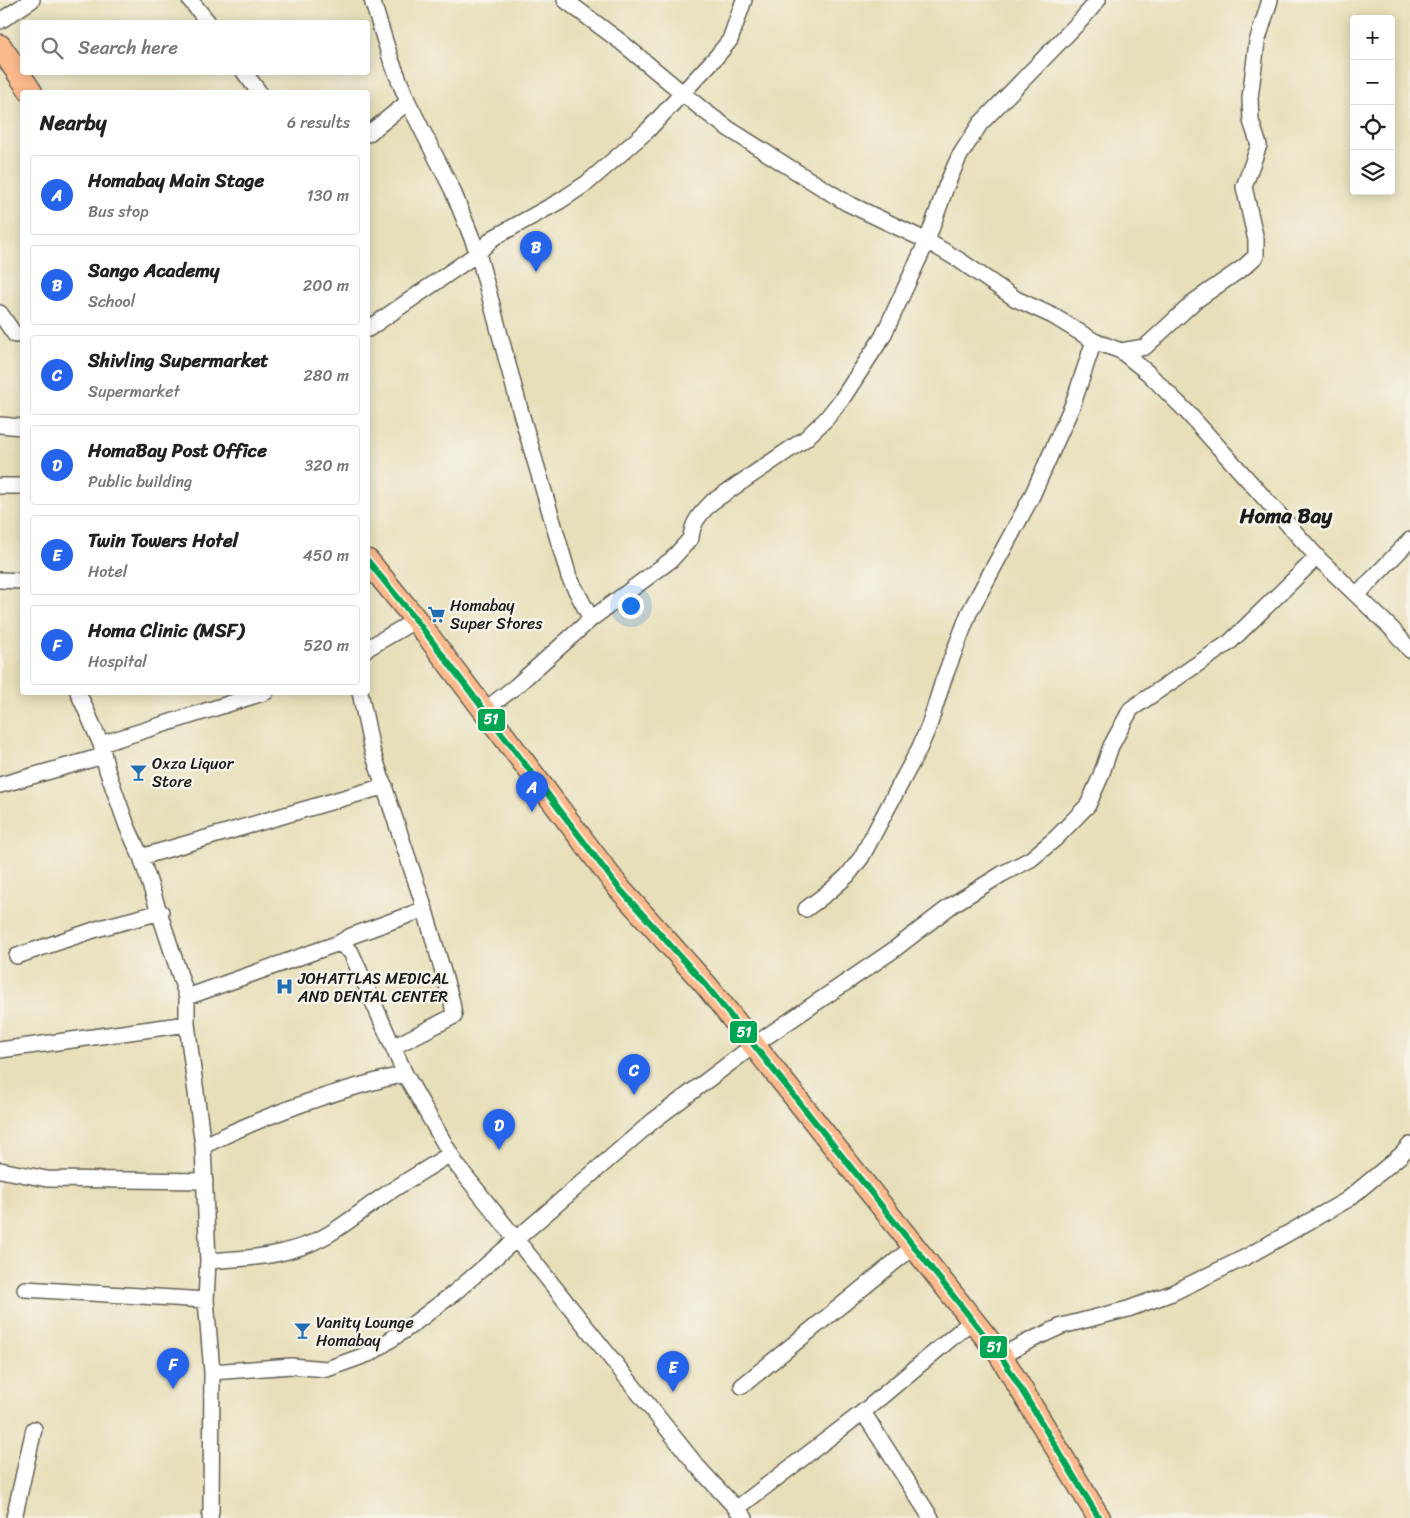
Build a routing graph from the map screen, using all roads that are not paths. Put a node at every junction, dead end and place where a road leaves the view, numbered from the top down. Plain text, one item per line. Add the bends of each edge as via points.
1 (32, 0) edge
2 (190, 0) edge
3 (372, 0) edge
4 (565, 0) edge
5 (744, 0) edge
6 (1098, 0) edge
7 (1270, 0) edge
8 (206, 20) edge
9 (0, 21) edge
10 (0, 46) edge
11 (246, 75) edge
12 (30, 90) edge
13 (258, 90) edge
14 (681, 93) junction
15 (408, 102) junction
16 (370, 132) edge
17 (927, 242) junction
18 (478, 253) junction
19 (0, 313) edge
20 (370, 329) edge
21 (0, 332) edge
22 (19, 336) edge
23 (1094, 341) junction
24 (1121, 351) junction
25 (0, 425) edge
26 (20, 427) edge
27 (0, 486) edge
28 (20, 486) edge
29 (1410, 540) edge
30 (1320, 560) junction
31 (370, 563) edge
32 (0, 580) edge
33 (20, 581) edge
34 (1357, 595) junction
35 (591, 619) junction
36 (416, 620) junction
37 (370, 647) edge
38 (1410, 650) edge
39 (79, 695) edge
40 (258, 695) edge
41 (361, 695) edge
42 (485, 710) junction
43 (102, 750) junction
44 (0, 785) edge
45 (385, 786) junction
46 (141, 856) junction
47 (425, 909) junction
48 (806, 909) dead end
49 (161, 912) junction
50 (339, 943) junction
51 (17, 956) dead end
52 (188, 997) junction
53 (187, 1024) junction
54 (754, 1045) junction
55 (393, 1047) junction
56 (0, 1050) edge
57 (405, 1074) junction
58 (1410, 1145) edge
59 (203, 1146) junction
60 (450, 1154) junction
61 (0, 1170) edge
62 (205, 1181) junction
63 (515, 1239) junction
64 (913, 1247) junction
65 (208, 1262) junction
66 (25, 1289) dead end
67 (206, 1300) junction
68 (972, 1320) junction
69 (1002, 1356) junction
70 (212, 1372) junction
71 (742, 1386) dead end
72 (863, 1412) junction
73 (34, 1429) dead end
74 (740, 1514) edge
75 (14, 1518) edge
76 (210, 1518) edge
77 (931, 1518) edge
78 (1099, 1518) edge

1 - 9 street
2 - 8 street
3 - 15 street
4 - 14 street
5 - 14 street via 730,40
6 - 17 street via 980,124 955,166
7 - 24 street via 1256,42 1250,98 1251,120 1259,145 1244,187 1256,240 1256,256 1195,300 1145,347
10 - 12 highway
11 - 13 street
14 - 17 street via 729,129 847,203
14 - 18 street via 648,130 587,183 560,202 493,238
15 - 16 street
15 - 18 street via 452,188
17 - 23 street via 960,260 1016,299 1053,316
17 - 35 street via 884,336 826,419 805,439 712,502 692,527 692,538 671,560
18 - 20 street
18 - 35 street via 569,577
19 - 22 street
21 - 22 street
23 - 24 street
23 - 48 street via 1073,404 1031,498 969,613 929,726 906,774 861,858 847,876
24 - 30 street via 1187,412
25 - 26 street
27 - 28 street
29 - 34 street
30 - 34 street
30 - 54 street via 1317,557 1230,642 1131,709 1111,746 1088,805 1056,838 1031,859 952,905 892,951
31 - 36 highway
32 - 33 street
34 - 38 street
35 - 42 street
36 - 37 street
36 - 42 highway
39 - 43 street
40 - 43 street
41 - 45 street via 372,750
42 - 54 highway via 618,887 706,984
43 - 44 street
43 - 46 street
45 - 46 street
45 - 47 street
46 - 49 street
47 - 50 street
47 - 55 street via 454,1016
49 - 51 street via 100,928
49 - 52 street
50 - 52 street
50 - 55 street via 351,952
52 - 53 street
53 - 56 street
53 - 59 street
54 - 63 street via 654,1121
54 - 64 highway
55 - 57 street
57 - 59 street via 361,1084 243,1126
57 - 60 street
58 - 69 street via 1346,1200 1246,1257 1172,1293 1128,1309 1062,1326
59 - 62 street
60 - 63 street
60 - 65 street via 323,1238 283,1252
61 - 62 street via 47,1179
62 - 65 street
63 - 70 street via 454,1293 371,1353 327,1369 291,1366
63 - 74 street via 697,1466
64 - 68 highway
64 - 71 street
65 - 67 street
66 - 67 street
67 - 70 street
68 - 69 highway
68 - 72 street
69 - 78 highway
70 - 76 street
72 - 74 street
72 - 77 street
73 - 75 street

